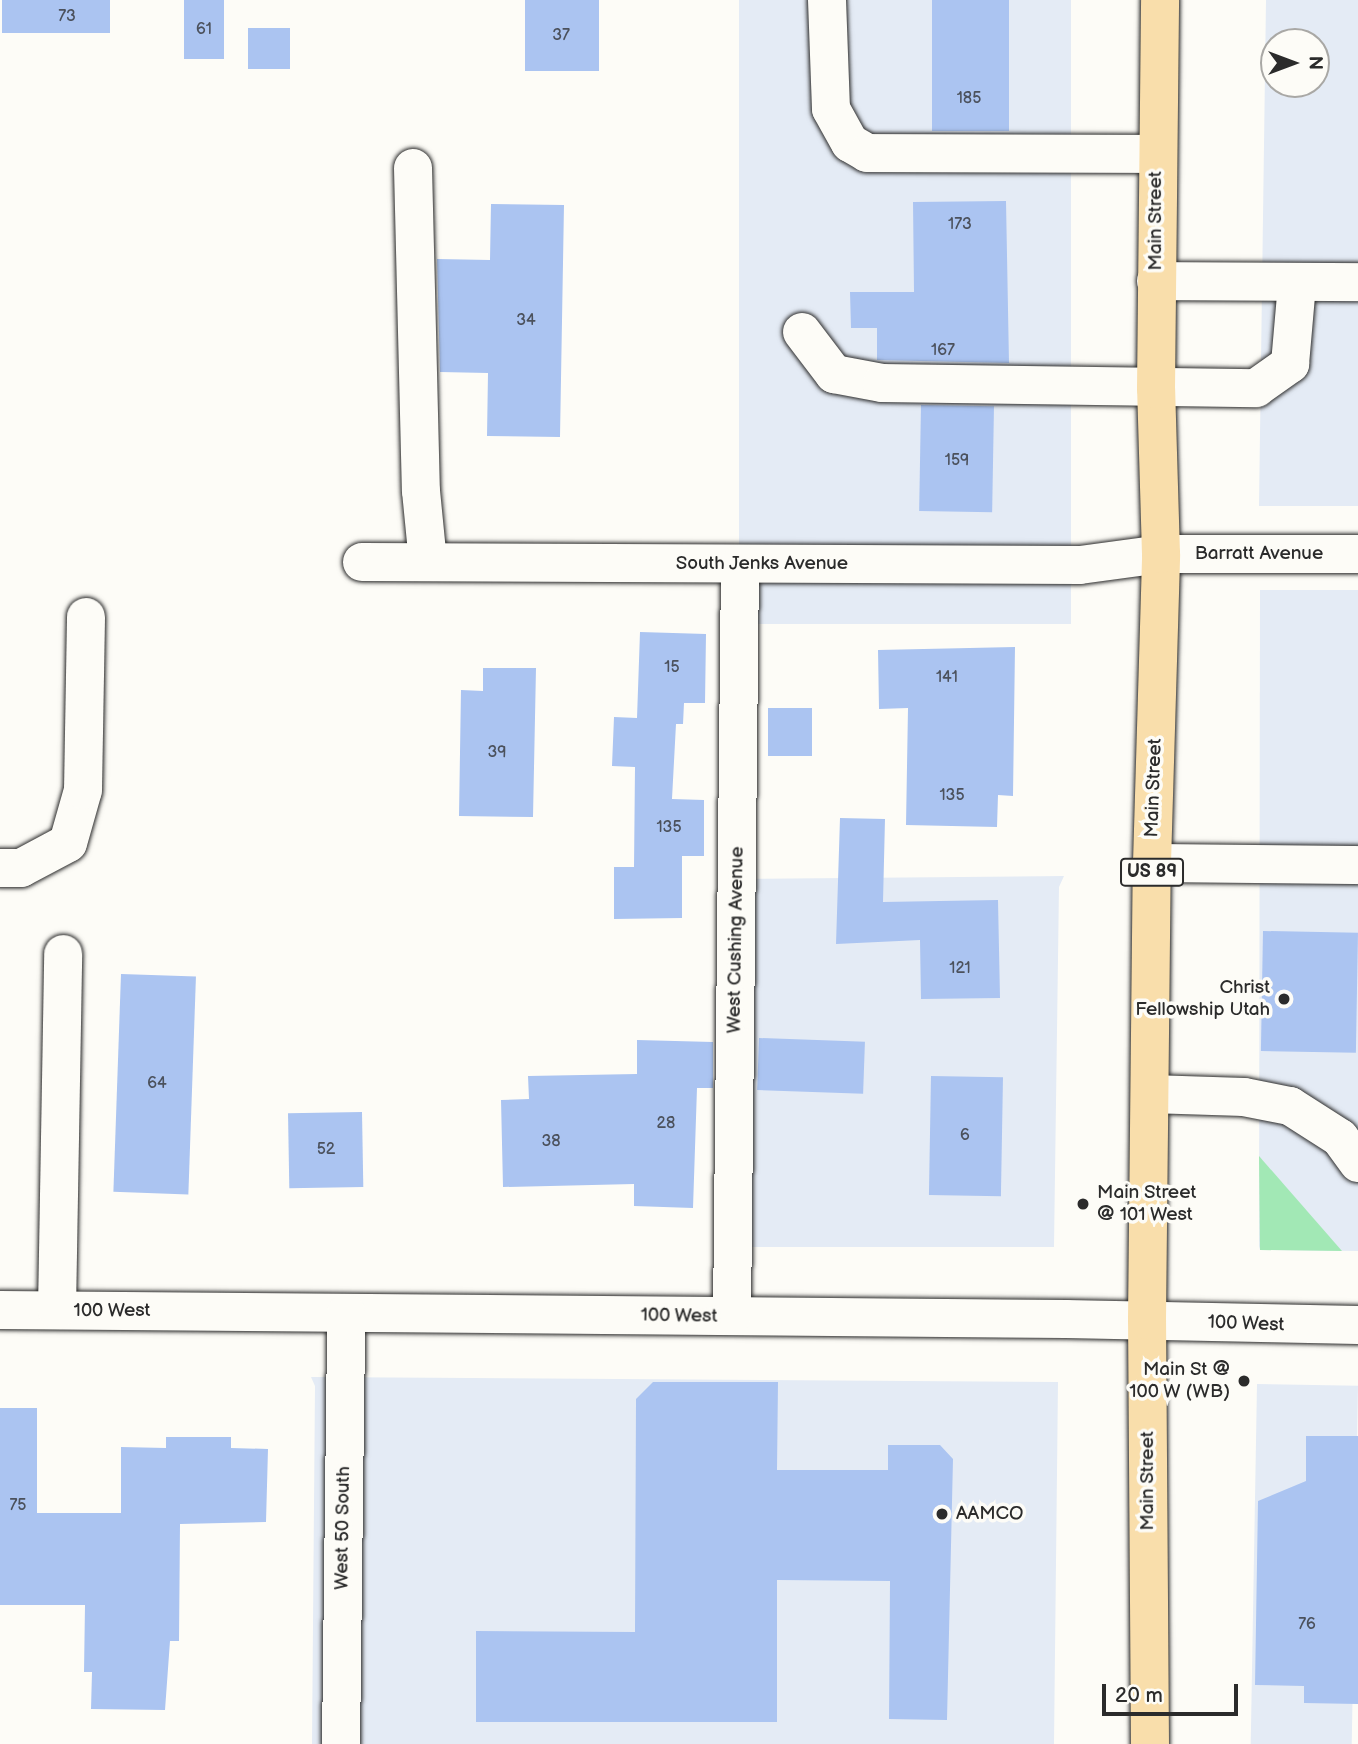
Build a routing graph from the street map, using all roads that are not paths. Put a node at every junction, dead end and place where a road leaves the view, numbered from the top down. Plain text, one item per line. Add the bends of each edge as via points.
1 (827, 0) edge
2 (1160, 0) edge
3 (1156, 155) junction
4 (413, 168) dead end
5 (1156, 281) junction
6 (1358, 282) edge
7 (1297, 284) junction
8 (802, 332) dead end
9 (1156, 388) junction
10 (1161, 554) junction
11 (1358, 554) edge
12 (362, 562) dead end
13 (428, 562) junction
14 (740, 564) junction
15 (86, 617) dead end
16 (1152, 863) junction
17 (1358, 865) edge
18 (0, 868) edge
19 (63, 954) dead end
20 (1150, 1094) junction
21 (1358, 1163) edge
22 (0, 1310) edge
23 (57, 1310) junction
24 (346, 1313) junction
25 (732, 1316) junction
26 (1147, 1320) junction
27 (1358, 1325) edge
28 (341, 1744) edge
29 (1150, 1744) edge

1 - 3 street via 831,109 850,144 867,153
2 - 3 main road, Main Street / US 89
3 - 5 main road, Main Street / US 89
4 - 13 street via 421,491
5 - 7 street
5 - 9 main road, Main Street / US 89
6 - 7 street
7 - 9 street via 1290,364 1267,383 1256,388
8 - 9 street via 834,374 882,383
9 - 10 main road, Main Street / US 89
10 - 11 street, Barratt Avenue
10 - 14 street, South Jenks Avenue via 1080,565
10 - 16 main road, Main Street / US 89
12 - 13 street, South Jenks Avenue
13 - 14 street, South Jenks Avenue
14 - 25 street, West Cushing Avenue
15 - 18 street via 83,790 68,844 21,868
16 - 17 street
16 - 20 main road, Main Street / US 89
19 - 23 street
20 - 21 street via 1244,1097 1290,1107 1340,1138
20 - 26 main road, Main Street / US 89
22 - 23 street, 100 West
23 - 24 street, 100 West
24 - 25 street, 100 West
24 - 28 street, West 50 South
25 - 26 street, 100 West
26 - 27 street, 100 West
26 - 29 main road, Main Street / US 89

